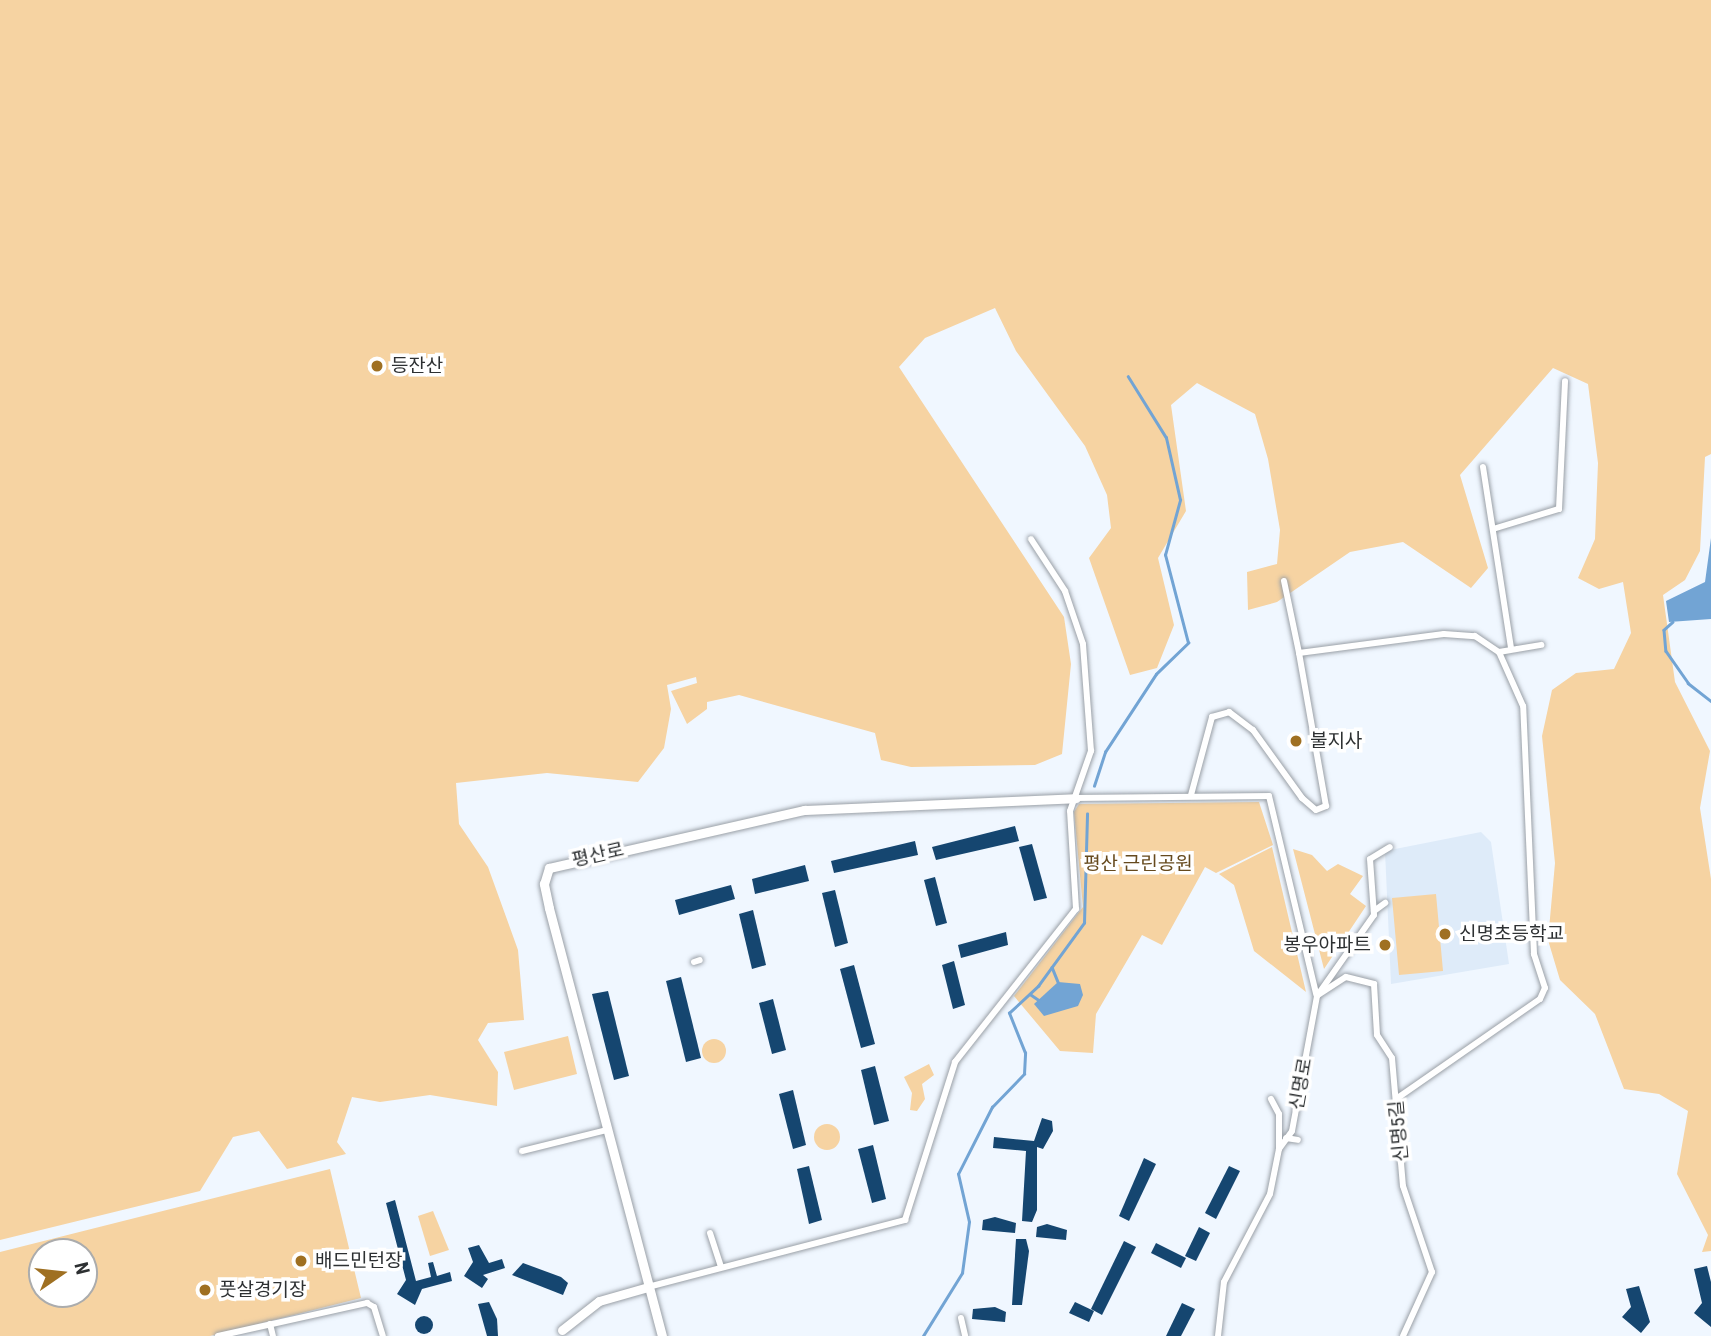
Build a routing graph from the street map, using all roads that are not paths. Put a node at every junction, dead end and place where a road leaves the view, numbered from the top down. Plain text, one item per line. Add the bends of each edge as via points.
1 (1565, 381) dead end
2 (1483, 467) dead end
3 (1493, 529) junction
4 (1031, 539) dead end
5 (1284, 581) dead end
6 (1541, 645) dead end
7 (1511, 648) junction
8 (1499, 652) junction
9 (1299, 653) junction
10 (1191, 795) junction
11 (1076, 798) junction
12 (1390, 847) dead end
13 (1385, 903) dead end
14 (1374, 911) junction
15 (1317, 996) junction
16 (1271, 1099) dead end
17 (1396, 1099) junction
18 (607, 1130) junction
19 (1286, 1138) junction
20 (1298, 1140) dead end
21 (1279, 1149) junction
22 (522, 1151) dead end
23 (710, 1233) dead end
24 (721, 1266) junction
25 (648, 1287) junction
26 (961, 1318) dead end
27 (270, 1324) junction
28 (560, 1333) edge
29 (218, 1336) edge
30 (273, 1336) edge
31 (383, 1336) edge
32 (662, 1336) edge
33 (965, 1336) edge
34 (1218, 1336) edge
35 (1403, 1336) edge

1 - 3 street via 1559,509
2 - 3 street
3 - 7 street
4 - 11 street via 1065,591 1083,644 1091,751
5 - 9 street
6 - 7 street
7 - 8 street
8 - 9 street via 1475,636 1444,634
8 - 17 street via 1523,706 1534,954 1545,988 1541,999
9 - 10 street via 1326,806 1316,810 1302,798 1252,730 1229,712 1212,717
10 - 11 street
10 - 15 street via 1269,796
11 - 18 street, 평산로 via 804,810 549,868 547,896
11 - 24 street via 1070,811 1076,909 955,1062 905,1220
12 - 14 street via 1370,859
13 - 14 street
14 - 15 street, 신명로
15 - 17 street, 신명5길 via 1346,976 1374,984 1377,1035 1392,1058
15 - 19 street, 신명로
16 - 21 street via 1279,1114
17 - 35 street, 신명5길 via 1403,1185 1432,1272
18 - 22 street
18 - 25 street, 평산로
19 - 20 street
19 - 21 street, 신명로
21 - 34 street, 신명로 via 1270,1194 1224,1282
23 - 24 street
24 - 25 street
25 - 28 street via 599,1301
25 - 32 street, 평산로
26 - 33 street
27 - 29 street
27 - 30 street
27 - 31 street via 367,1303 374,1307

